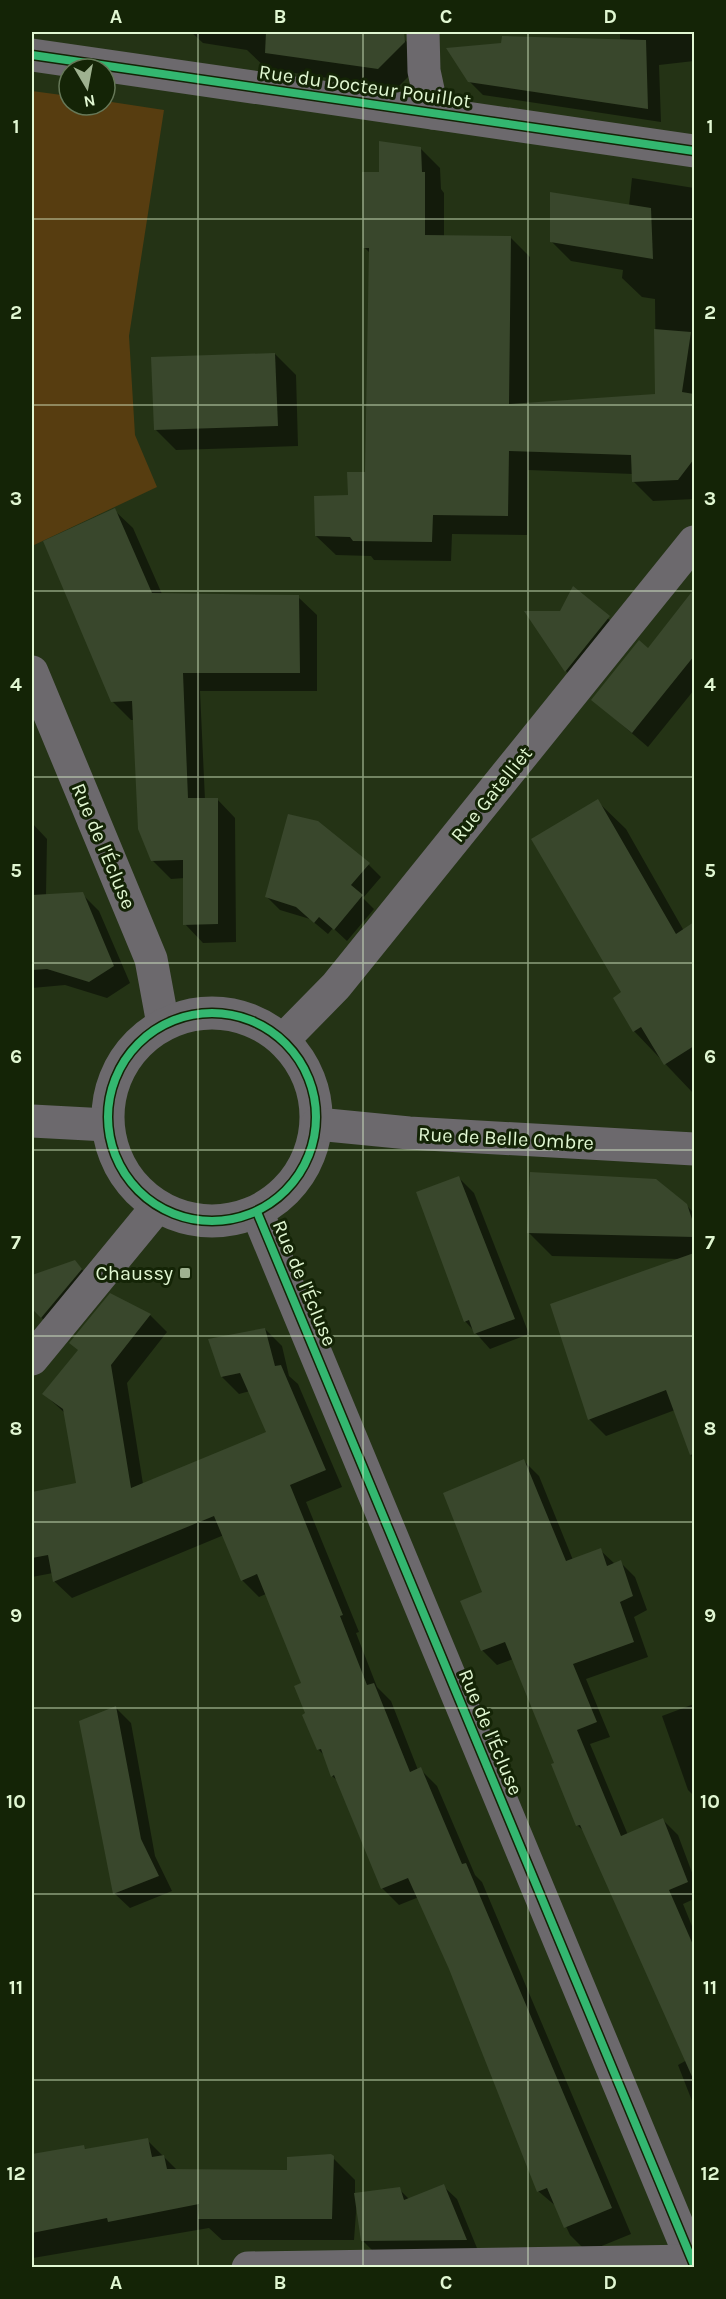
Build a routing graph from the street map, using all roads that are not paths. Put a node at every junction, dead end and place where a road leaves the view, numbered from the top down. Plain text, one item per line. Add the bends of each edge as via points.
1 (423, 32) edge
2 (32, 55) edge
3 (433, 112) junction
4 (694, 151) edge
5 (694, 542) edge
6 (32, 672) edge
7 (163, 1024) junction
8 (283, 1040) junction
9 (32, 1122) edge
10 (317, 1124) junction
11 (107, 1125) junction
12 (694, 1149) edge
13 (157, 1207) junction
14 (257, 1212) junction
15 (32, 1359) edge
16 (694, 2262) edge
17 (248, 2268) edge

1 - 3 street via 424,71
2 - 3 street, Rue du Docteur Pouillot
3 - 4 street, Rue du Docteur Pouillot
5 - 8 street, Rue Gatelliet via 336,987
6 - 7 street, Rue de l'Écluse via 151,959
7 - 8 street via 194,1015 226,1013 256,1022
7 - 11 street via 139,1042 120,1066 110,1095
8 - 10 street via 303,1064 314,1093
9 - 11 street
10 - 12 street, Rue de Belle Ombre
10 - 14 street via 312,1151 299,1177 280,1197
11 - 13 street via 115,1157 132,1185
13 - 14 street via 189,1220 224,1222
13 - 15 street
14 - 16 street, Rue de l'Écluse
16 - 17 street

